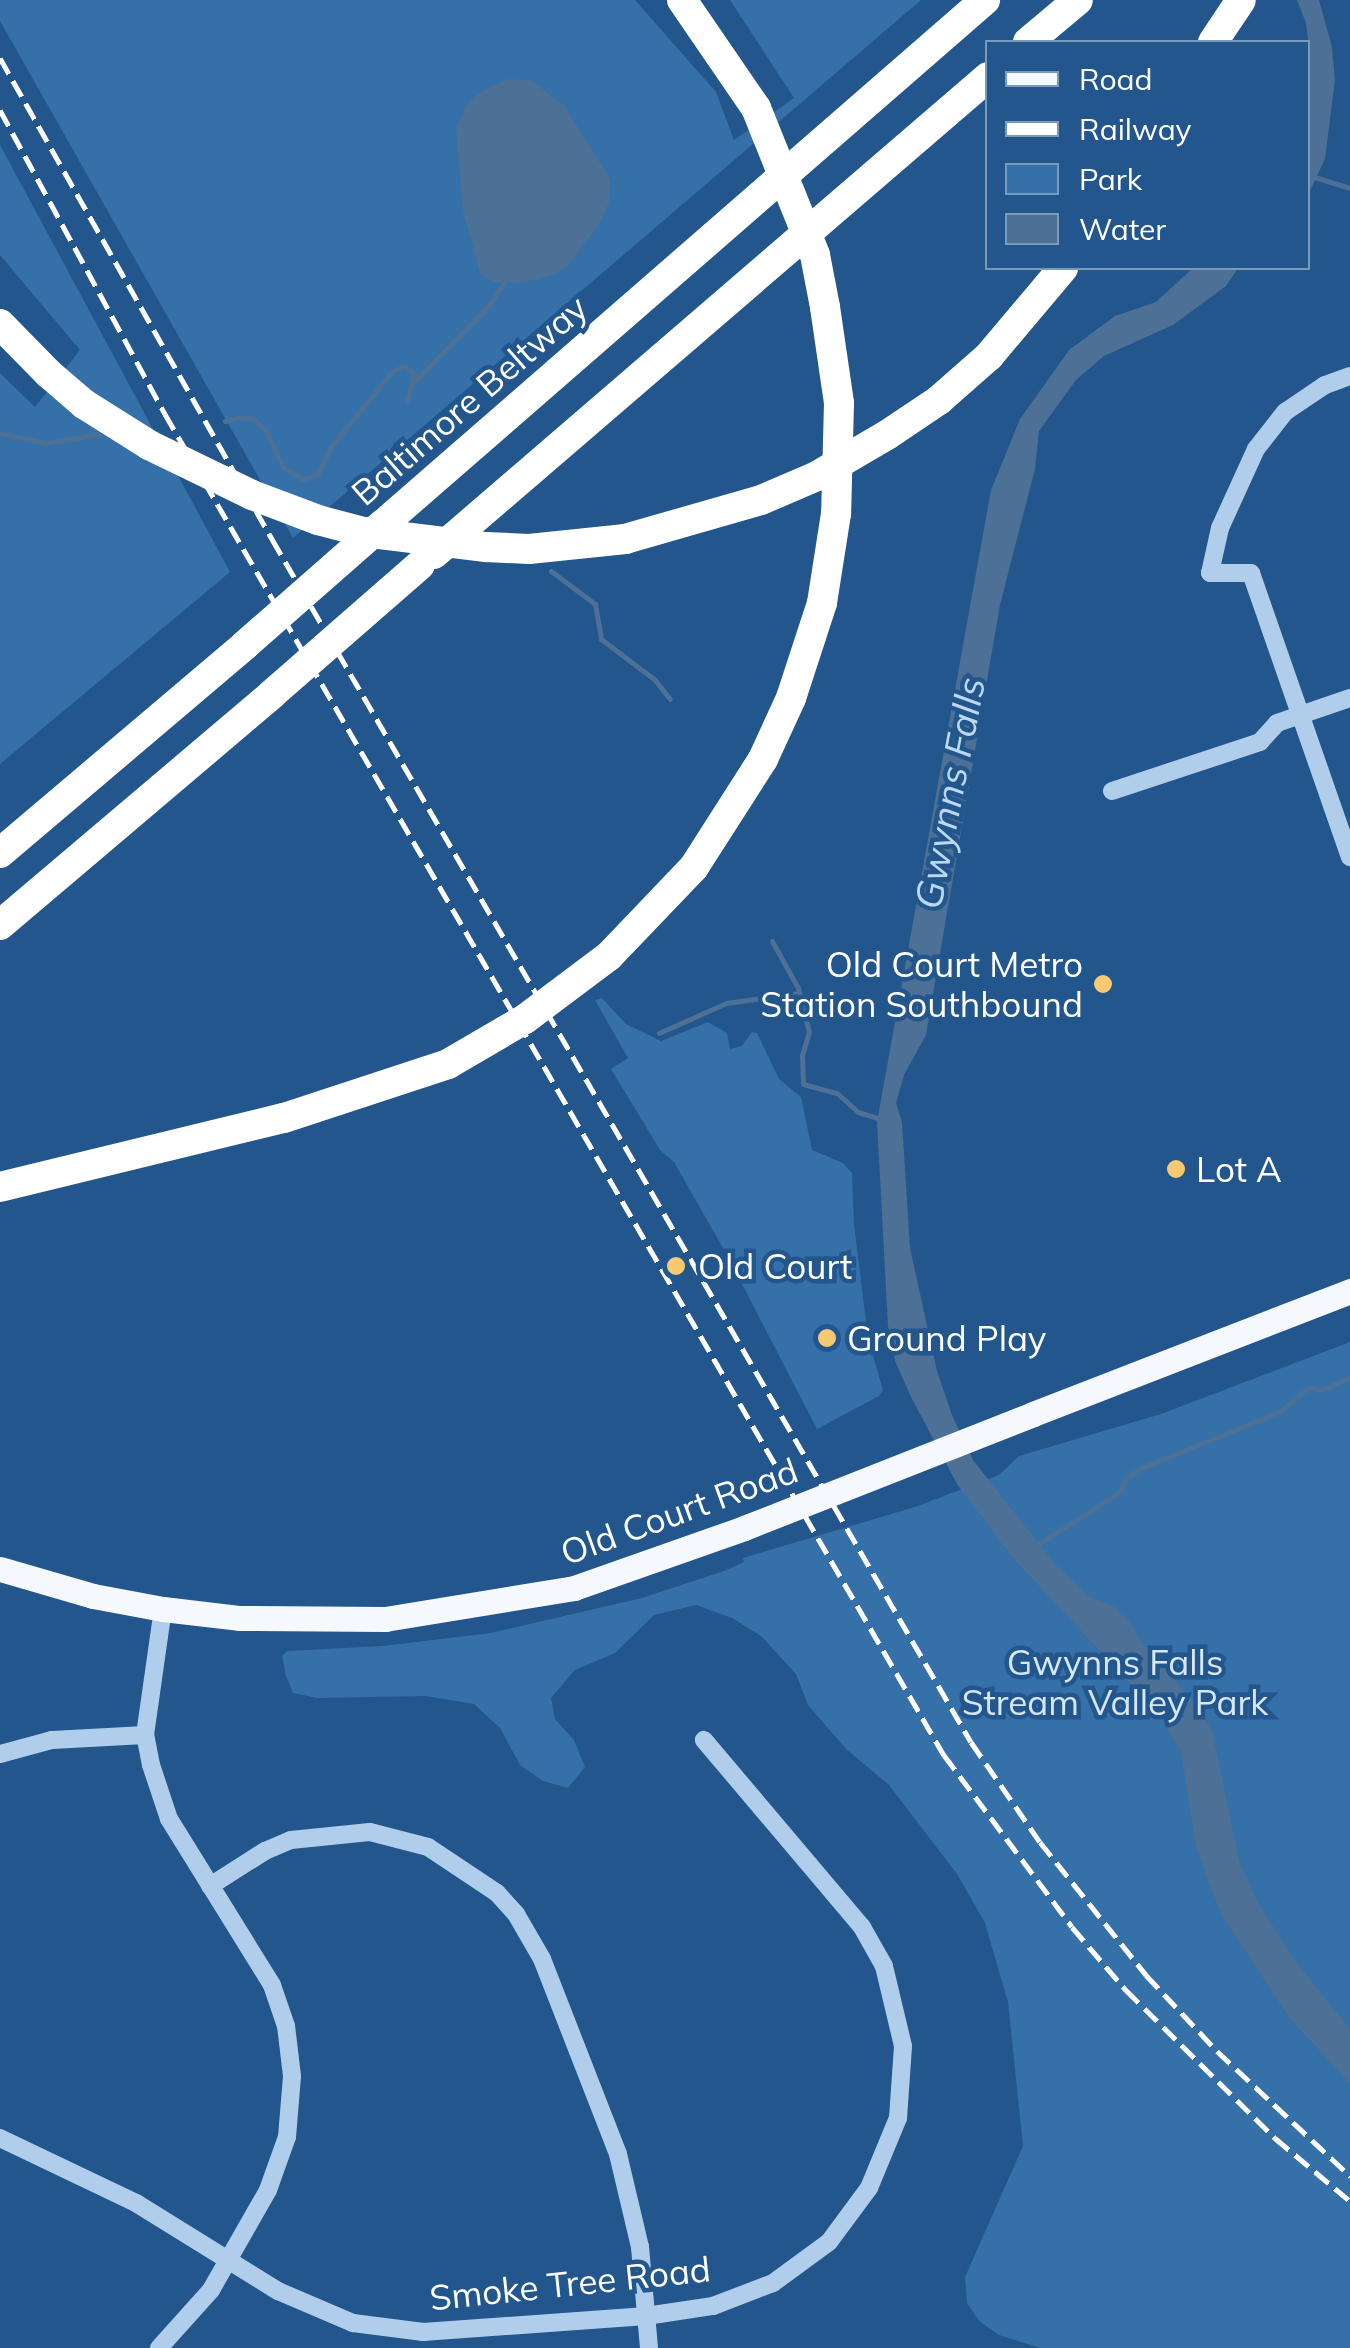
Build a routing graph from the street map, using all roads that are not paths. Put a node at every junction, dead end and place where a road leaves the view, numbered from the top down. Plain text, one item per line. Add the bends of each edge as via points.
1 (682, 0) edge
2 (985, 0) edge
3 (1078, 0) edge
4 (1241, 0) edge
5 (1030, 40) edge
6 (1214, 40) edge
7 (985, 80) edge
8 (1062, 270) edge
9 (0, 324) edge
10 (1350, 376) edge
11 (1350, 698) edge
12 (1298, 716) junction
13 (1112, 791) dead end
14 (0, 853) edge
15 (1350, 857) edge
16 (0, 925) edge
17 (0, 1187) edge
18 (1350, 1291) edge
19 (0, 1569) edge
20 (163, 1610) junction
21 (145, 1735) junction
22 (704, 1740) dead end
23 (0, 1754) edge
24 (210, 1886) junction
25 (0, 2138) edge
26 (230, 2262) junction
27 (646, 2316) junction
28 (423, 2340) edge
29 (160, 2348) edge
30 (649, 2348) edge

1 - 17 highway, bridge via 756,108 815,255 833,345 840,442 836,514 818,616 763,759 694,866 609,956 448,1064 284,1118
2 - 14 highway, Baltimore Beltway, bridge
3 - 5 highway
4 - 6 highway
7 - 16 highway, bridge
8 - 9 highway, bridge via 989,356 939,400 816,476 761,500 625,539 529,549 363,532 252,496 84,404
10 - 12 street via 1285,412 1256,449 1220,528 1210,573 1251,572
11 - 12 street
12 - 13 street via 1277,723 1260,742
12 - 15 street
18 - 20 main road, Old Court Road, bridge via 618,1575 385,1620
19 - 20 main road, Old Court Road
20 - 21 street
21 - 23 street via 52,1740
21 - 24 street via 170,1820
22 - 27 street, Smoke Tree Road via 862,1927 897,2007 902,2086 898,2118 869,2188 828,2242 802,2265 742,2297
24 - 26 street via 272,1985 292,2076 279,2164
24 - 27 street via 291,1840 370,1832 428,1847 498,1893 542,1960 618,2154 640,2247
25 - 26 street, Smoke Tree Road via 136,2204
26 - 28 street, Smoke Tree Road via 318,2311
26 - 29 street
27 - 28 street, Smoke Tree Road
27 - 30 street

